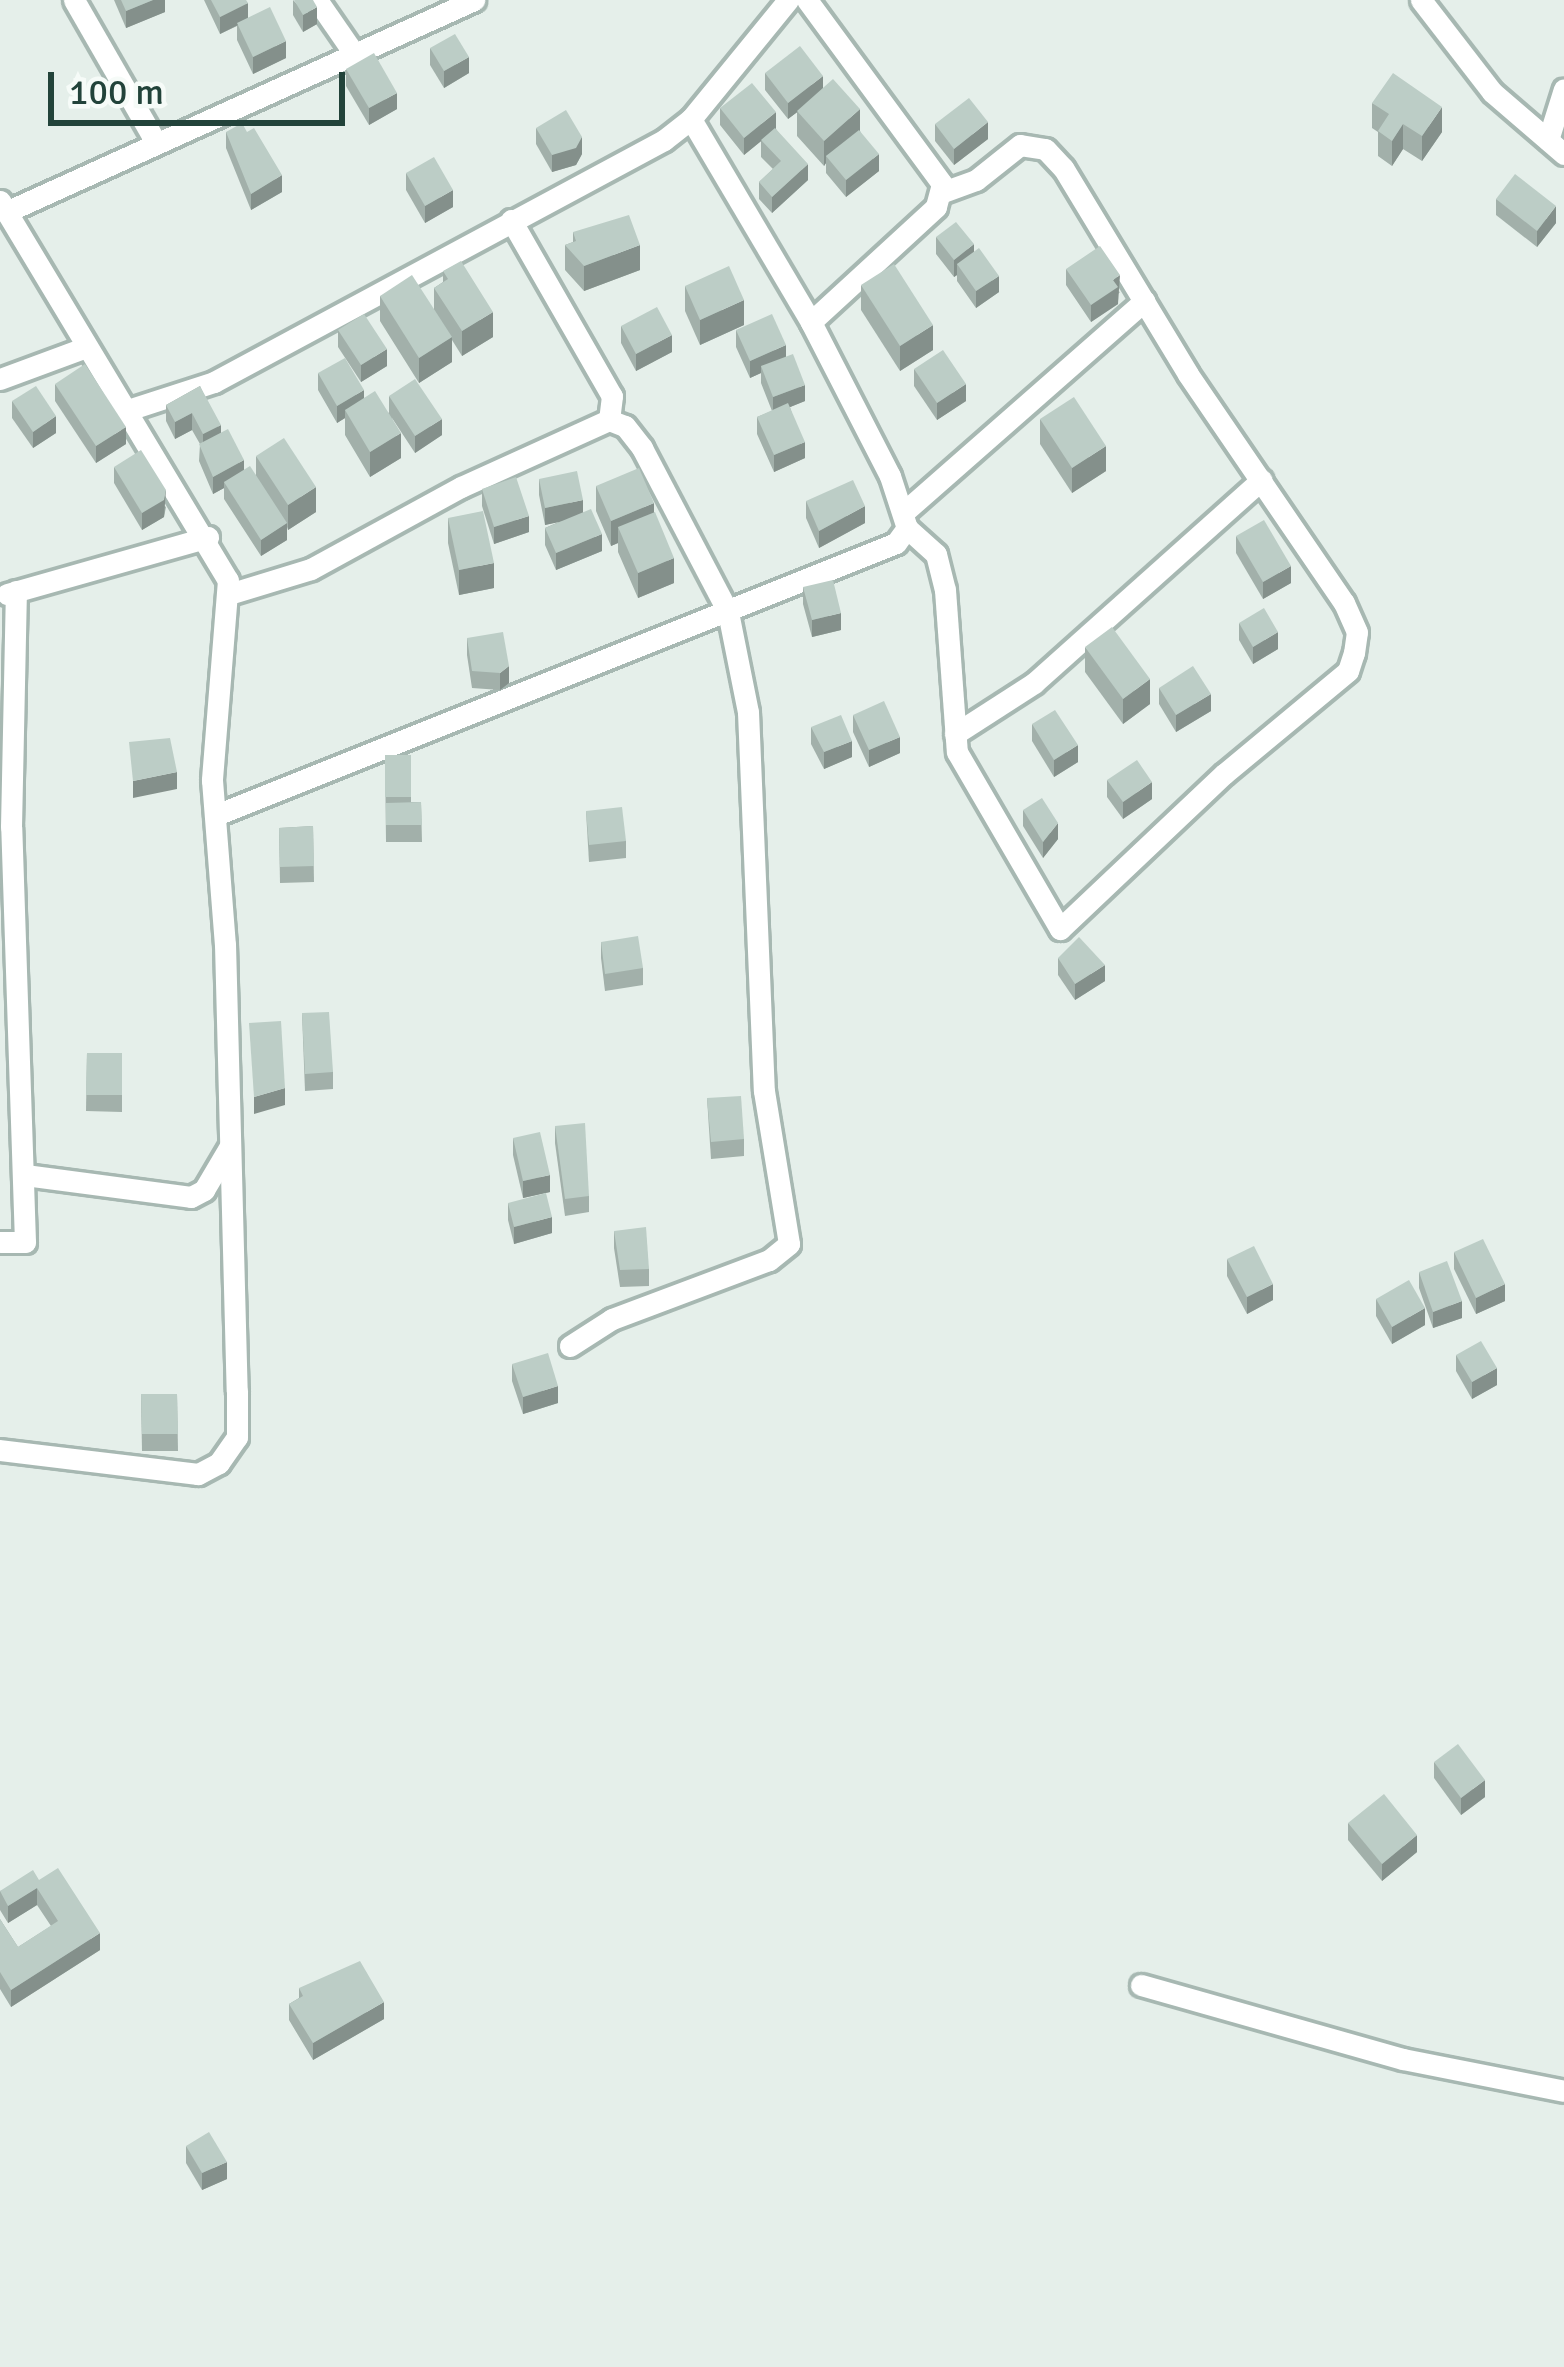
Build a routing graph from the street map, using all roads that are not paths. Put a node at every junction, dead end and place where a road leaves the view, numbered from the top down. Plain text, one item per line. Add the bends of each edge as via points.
1 (74, 0) edge
2 (317, 0) edge
3 (474, 0) edge
4 (788, 0) edge
5 (807, 0) edge
6 (1420, 0) edge
7 (353, 52) junction
8 (1564, 89) edge
9 (691, 119) junction
10 (154, 140) junction
11 (1556, 147) edge
12 (941, 193) junction
13 (3, 207) edge
14 (511, 220) junction
15 (1144, 301) junction
16 (812, 322) junction
17 (84, 348) junction
18 (0, 379) edge
19 (131, 409) junction
20 (609, 420) junction
21 (1261, 480) junction
22 (906, 520) junction
23 (208, 537) junction
24 (8, 594) edge
25 (229, 594) junction
26 (728, 612) junction
27 (956, 734) junction
28 (216, 815) junction
29 (231, 1145) junction
30 (25, 1175) junction
31 (0, 1242) edge
32 (570, 1346) dead end
33 (0, 1450) edge
34 (1141, 1984) dead end
35 (1564, 2091) edge

1 - 10 street
2 - 7 street
3 - 7 street
4 - 9 street
5 - 12 street via 938,173
6 - 11 street via 1492,92
7 - 10 street
8 - 11 street
9 - 14 street
9 - 16 street
10 - 13 street
12 - 15 street via 976,180 1020,145 1045,148
12 - 16 street via 936,207
13 - 17 street
14 - 19 street via 214,382
14 - 20 street via 612,396
15 - 21 street
15 - 22 street
16 - 22 street
17 - 18 street
17 - 19 street
19 - 23 street
20 - 25 street via 460,487 311,569
20 - 26 street via 642,448
21 - 27 street via 1034,683
21 - 27 street via 1353,618 1348,671 1060,929 971,781
22 - 26 street via 896,543
22 - 27 street via 936,554
23 - 24 street
23 - 25 street
24 - 30 street
25 - 28 street via 212,780
26 - 28 street
26 - 32 street via 748,712 764,1090 789,1244 783,1254 613,1319
28 - 29 street
29 - 30 street via 204,1190 191,1197
29 - 33 street via 237,1421 229,1453 198,1474
30 - 31 street via 25,1242
34 - 35 street via 1403,2059

